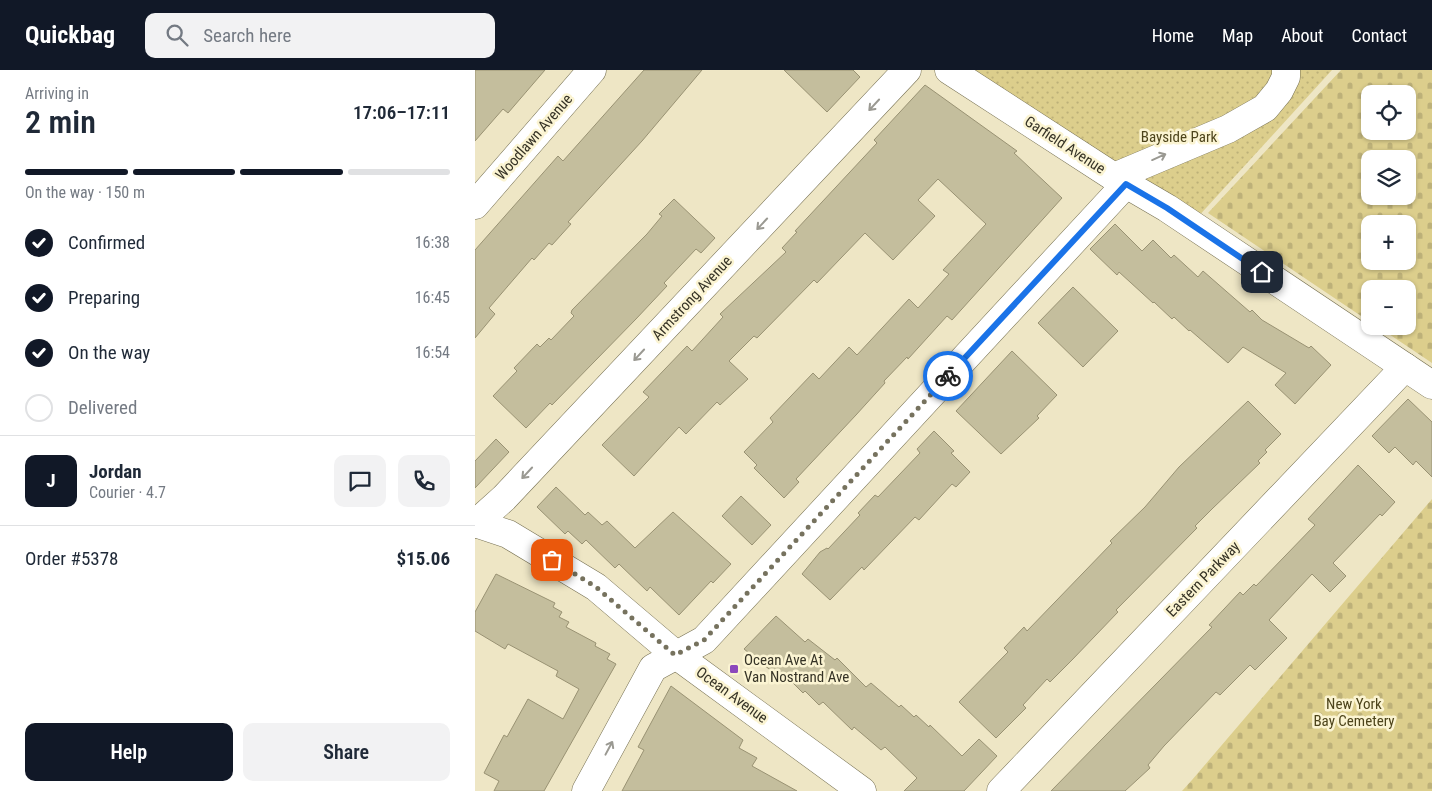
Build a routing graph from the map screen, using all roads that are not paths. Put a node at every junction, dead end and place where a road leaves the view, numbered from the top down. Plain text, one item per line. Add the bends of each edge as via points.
1 (592, 70) edge
2 (907, 70) edge
3 (949, 70) edge
4 (1286, 70) edge
5 (1120, 180) junction
6 (475, 205) edge
7 (1405, 368) junction
8 (1432, 385) edge
9 (475, 523) edge
10 (675, 655) junction
11 (852, 788) edge
12 (586, 791) edge
13 (1001, 791) edge

1 - 6 street, Woodlawn Avenue
2 -> 9 street, Armstrong Avenue via 504,498
3 - 5 street, Garfield Avenue
5 -> 4 street via 1265,108 1287,77
5 - 7 street, Garfield Avenue via 1167,208
5 - 10 street via 704,640
7 - 8 street, Garfield Avenue
7 - 13 street, Eastern Parkway
9 - 10 street, Ocean Avenue via 508,534 596,587
10 - 11 street, Ocean Avenue
12 -> 10 street via 653,668

